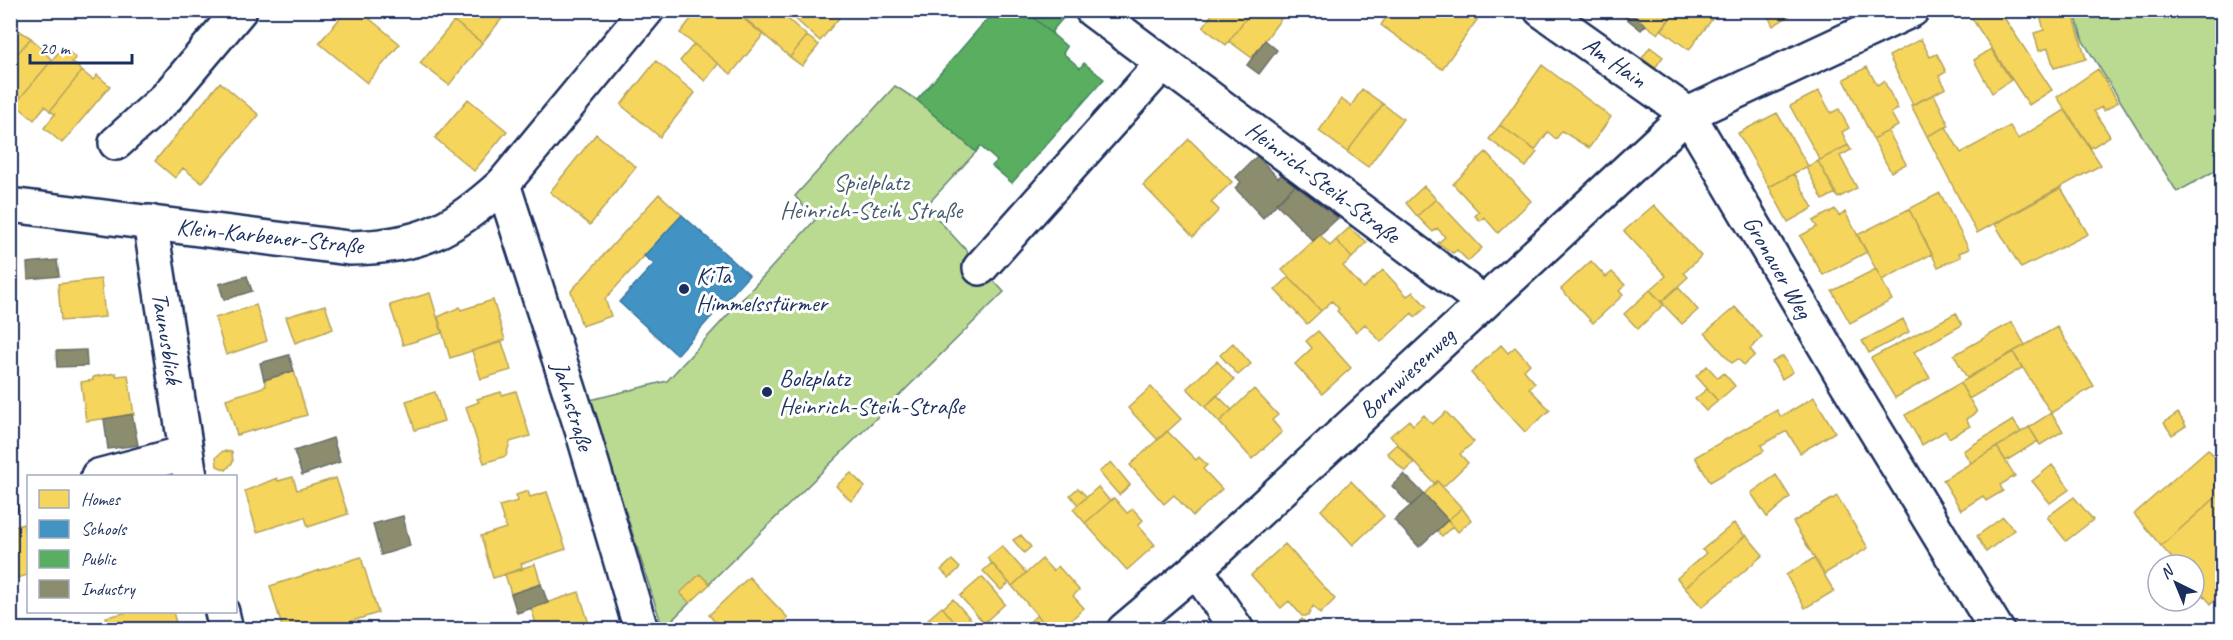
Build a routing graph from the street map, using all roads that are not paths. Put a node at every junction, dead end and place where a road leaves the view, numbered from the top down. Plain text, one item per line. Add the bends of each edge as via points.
1 (240, 10) edge
2 (647, 10) edge
3 (1092, 10) edge
4 (1541, 10) edge
5 (1911, 10) edge
6 (1163, 63) junction
7 (1688, 114) junction
8 (116, 142) dead end
9 (503, 184) junction
10 (10, 205) edge
11 (150, 222) junction
12 (980, 267) dead end
13 (1483, 302) junction
14 (187, 465) edge
15 (113, 475) edge
16 (1196, 568) junction
17 (222, 613) edge
18 (226, 630) edge
19 (641, 630) edge
20 (1124, 630) edge
21 (1237, 630) edge
22 (1997, 630) edge

1 - 8 street via 166,98
2 - 9 street, Klein-Karbener-Straße
3 - 6 street, Heinrich-Steih-Straße
4 - 7 street, Am Hain
5 - 7 street
6 - 12 street
6 - 13 street, Heinrich-Steih-Straße
7 - 13 street, Bornwiesenweg
7 - 22 street, Gronauer Weg
9 - 11 street, Klein-Karbener-Straße via 455,223 412,242 386,248 349,248
9 - 19 street, Jahnstraße
10 - 11 street, Klein-Karbener-Straße
11 - 14 street, Taunusblick
13 - 16 street, Bornwiesenweg
14 - 15 street, Taunusblick
16 - 20 street, Bornwiesenweg
16 - 21 street
17 - 18 street

